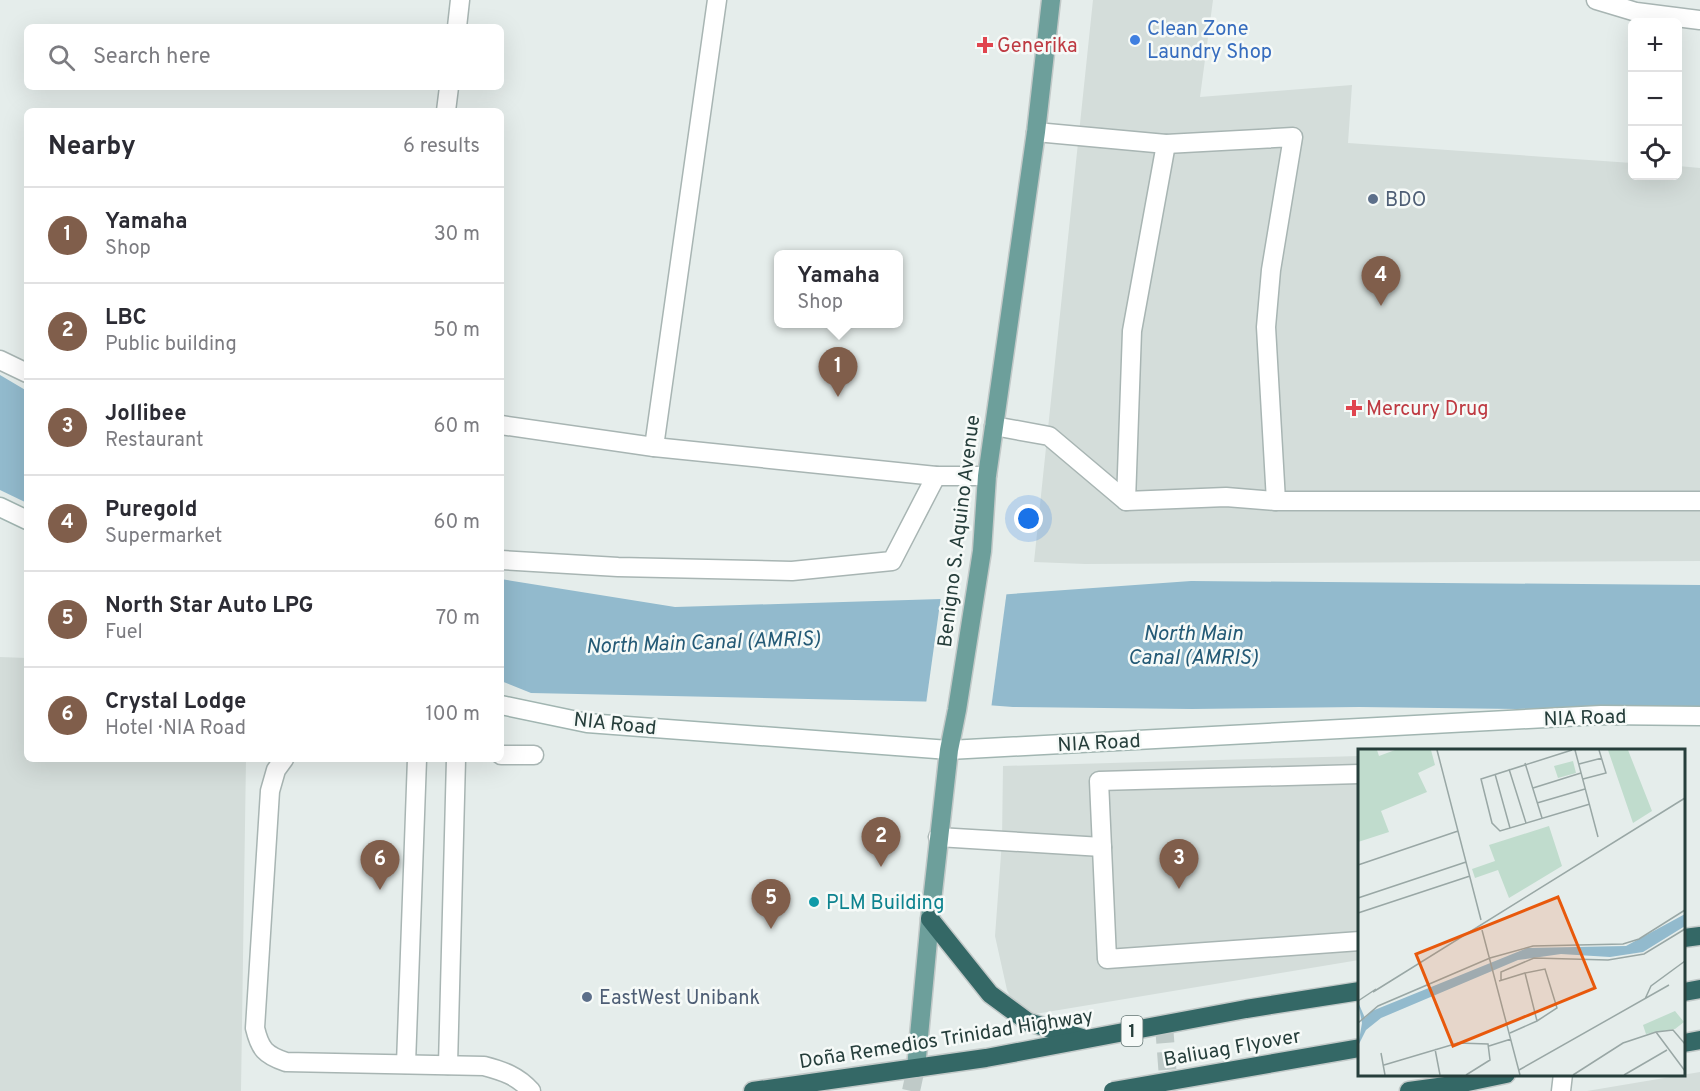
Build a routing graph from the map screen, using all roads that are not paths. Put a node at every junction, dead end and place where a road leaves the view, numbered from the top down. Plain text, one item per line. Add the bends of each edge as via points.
1 (460, 0) edge
2 (717, 0) edge
3 (1051, 0) edge
4 (1596, 0) edge
5 (1700, 20) edge
6 (456, 24) edge
7 (449, 90) edge
8 (446, 108) edge
9 (1036, 132) junction
10 (1166, 144) junction
11 (0, 360) edge
12 (24, 372) edge
13 (504, 425) edge
14 (994, 426) junction
15 (654, 447) junction
16 (936, 476) junction
17 (987, 476) junction
18 (1126, 501) junction
19 (1276, 501) junction
20 (1700, 501) edge
21 (0, 507) edge
22 (24, 519) edge
23 (504, 560) edge
24 (504, 706) edge
25 (1700, 716) edge
26 (949, 750) junction
27 (504, 755) edge
28 (534, 755) dead end
29 (282, 762) edge
30 (417, 762) edge
31 (456, 762) edge
32 (1358, 774) edge
33 (938, 837) junction
34 (1102, 847) junction
35 (930, 919) junction
36 (1700, 936) edge
37 (1685, 938) edge
38 (1358, 941) edge
39 (1700, 989) edge
40 (1358, 991) edge
41 (1685, 992) edge
42 (1087, 1039) junction
43 (1700, 1040) edge
44 (1685, 1043) edge
45 (1358, 1048) edge
46 (405, 1064) junction
47 (448, 1065) junction
48 (916, 1068) junction
49 (1498, 1076) edge
50 (1563, 1076) edge
51 (1452, 1088) edge
52 (531, 1091) edge
53 (753, 1091) edge
54 (1113, 1091) edge
55 (1409, 1091) edge
56 (1561, 1091) edge

1 - 6 street
2 - 15 street
3 - 9 main road, Benigno S. Aquino Avenue
4 - 5 street via 1636,12
7 - 8 street
9 - 10 street
9 - 14 main road, Benigno S. Aquino Avenue
10 - 18 street via 1132,331
10 - 19 street via 1293,137 1271,270 1266,327
11 - 12 street
13 - 15 street
14 - 17 main road, Benigno S. Aquino Avenue
14 - 18 street via 1049,436
15 - 16 street
16 - 17 street
16 - 23 street via 892,561 792,571
17 - 26 main road, Benigno S. Aquino Avenue via 982,551
18 - 19 street via 1226,497
19 - 20 street
21 - 22 street
24 - 26 street, NIA Road via 587,723
25 - 26 street, NIA Road via 1601,715
26 - 33 main road, Benigno S. Aquino Avenue
27 - 28 street
29 - 46 street via 270,791 255,1028 259,1045 270,1057 286,1062
30 - 46 street
31 - 47 street
32 - 34 street via 1099,781
33 - 34 street
33 - 35 main road, Benigno S. Aquino Avenue
34 - 38 street via 1107,958
35 - 42 highway via 990,994 1028,1022
35 - 48 main road, Benigno S. Aquino Avenue
36 - 37 highway
39 - 41 highway
40 - 42 highway, Doña Remedios Trinidad Highway / 1
42 - 48 highway, Doña Remedios Trinidad Highway / 1
43 - 44 highway
45 - 54 highway, Baliuag Flyover, bridge
46 - 47 street
47 - 52 street via 484,1066 508,1073
48 - 53 highway, Doña Remedios Trinidad Highway / 1
49 - 51 highway
50 - 56 street
51 - 55 highway

